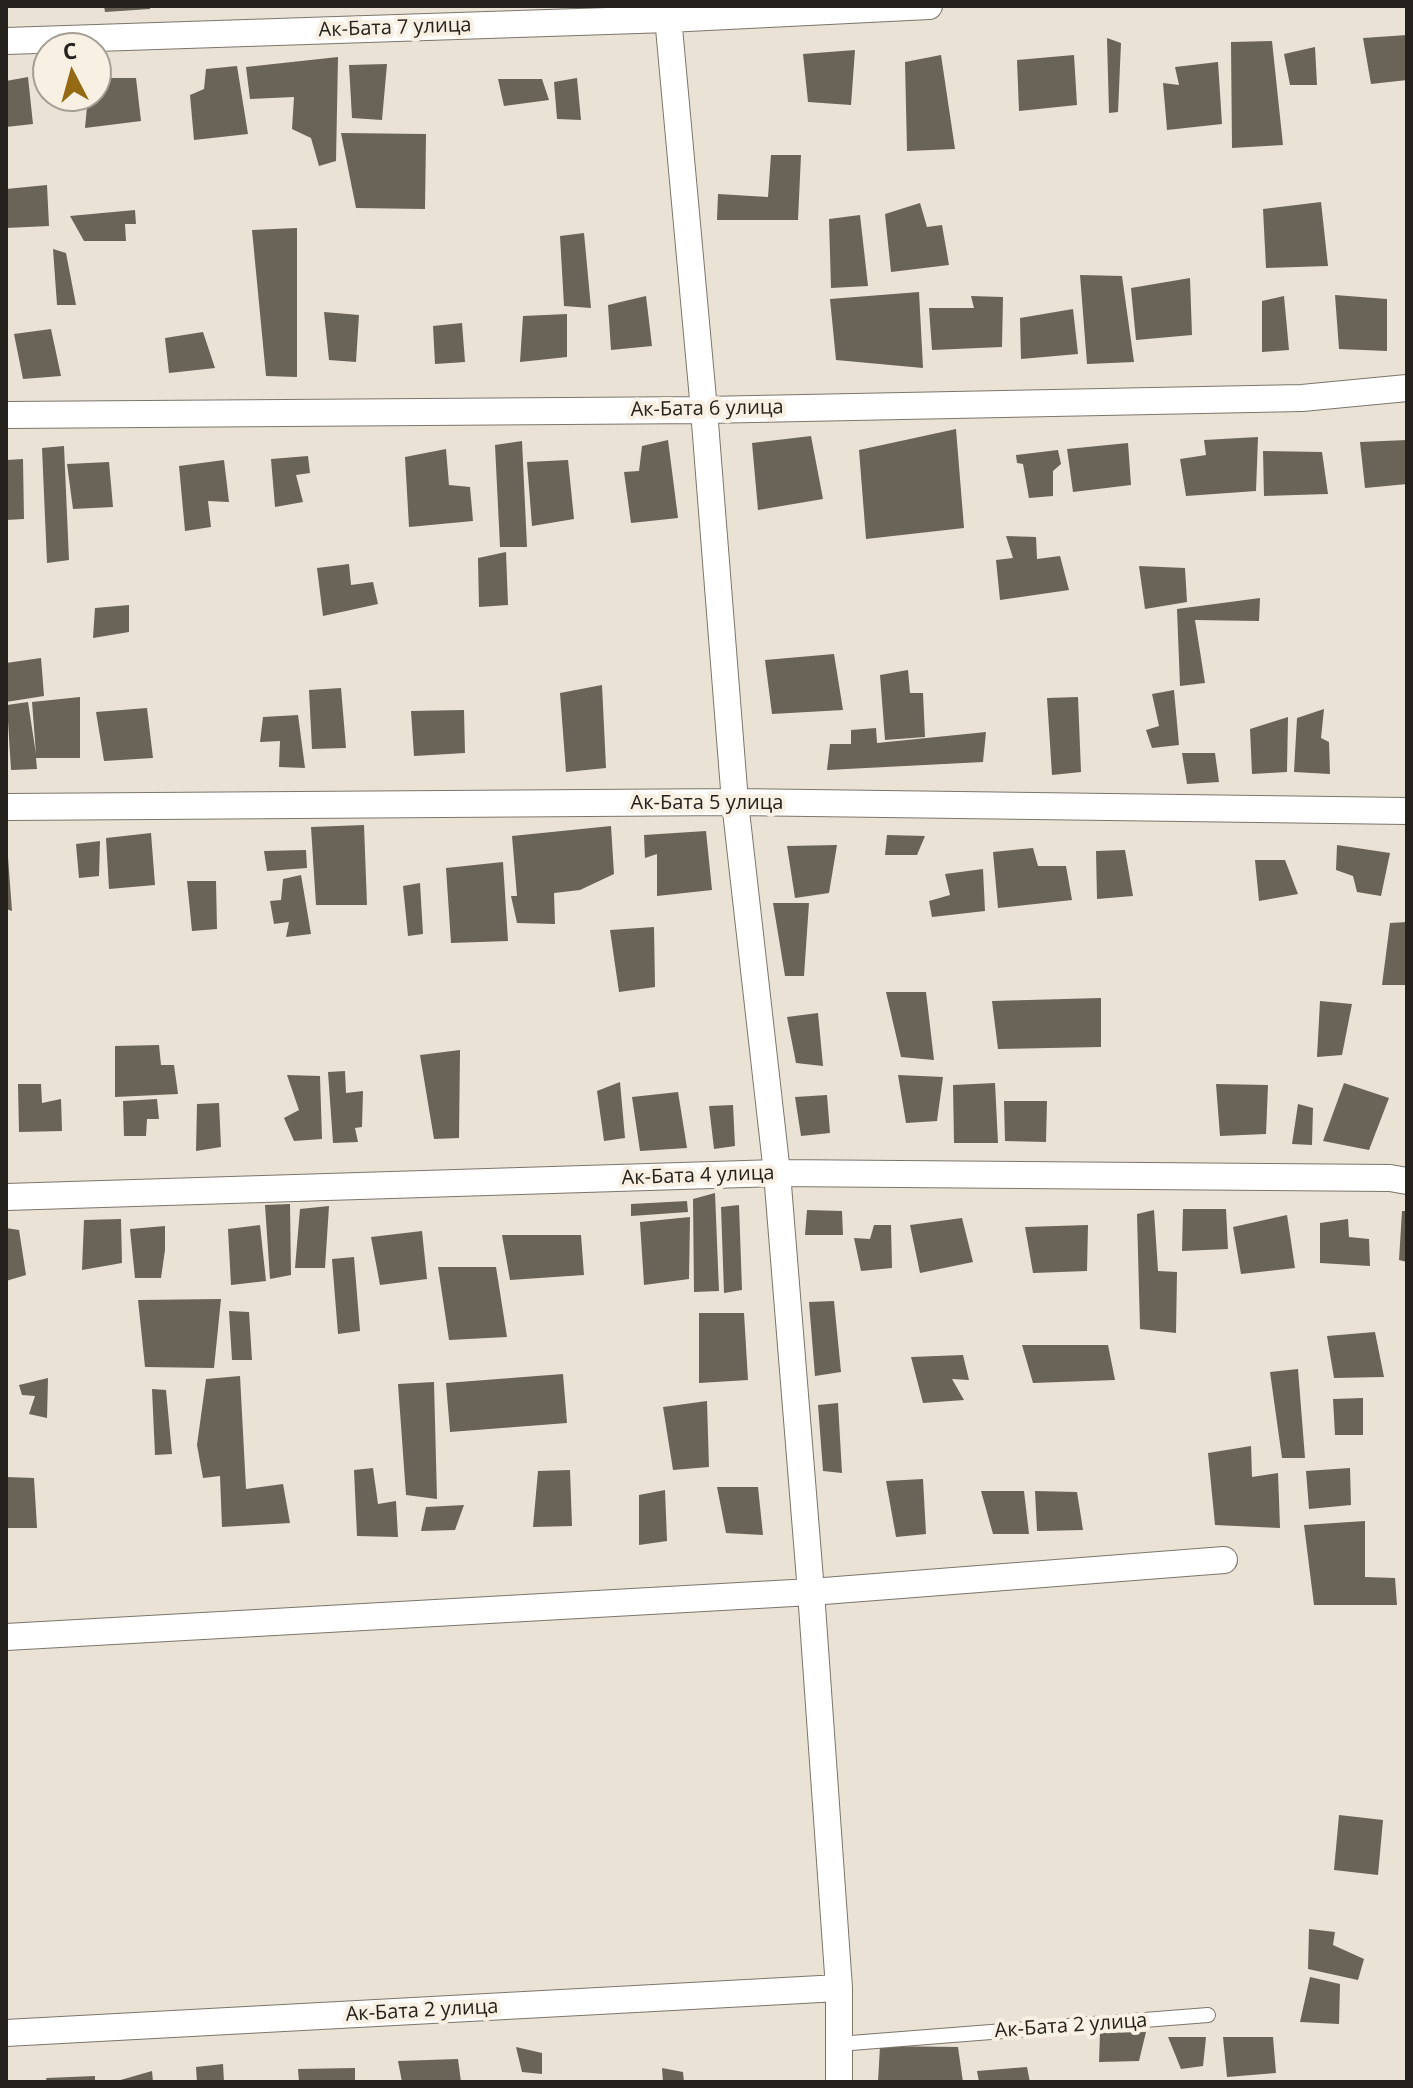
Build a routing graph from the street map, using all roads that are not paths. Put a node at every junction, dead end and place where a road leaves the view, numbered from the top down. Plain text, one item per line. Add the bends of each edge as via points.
1 (929, 6) edge
2 (667, 12) edge
3 (6, 41) edge
4 (1407, 388) edge
5 (704, 410) junction
6 (6, 415) edge
7 (735, 802) junction
8 (6, 807) edge
9 (1407, 811) edge
10 (777, 1173) junction
11 (1399, 1179) edge
12 (6, 1197) edge
13 (1224, 1560) dead end
14 (811, 1592) junction
15 (6, 1637) edge
16 (839, 1988) junction
17 (1208, 2015) dead end
18 (6, 2033) edge
19 (838, 2044) junction
20 (839, 2082) edge

1 - 2 street, Ак-Бата 7 улица
2 - 3 street, Ак-Бата 7 улица
2 - 5 street
4 - 5 street, Ак-Бата 6 улица via 1302,398
5 - 6 street, Ак-Бата 6 улица
5 - 7 street
7 - 8 street, Ак-Бата 5 улица
7 - 9 street, Ак-Бата 5 улица
7 - 10 street
10 - 11 street, Ак-Бата 4 улица
10 - 12 street, Ак-Бата 4 улица
10 - 14 street
13 - 14 street
14 - 15 street
14 - 16 street
16 - 18 street, Ак-Бата 2 улица
16 - 19 street
17 - 19 lane, Ак-Бата 2 улица
19 - 20 street

